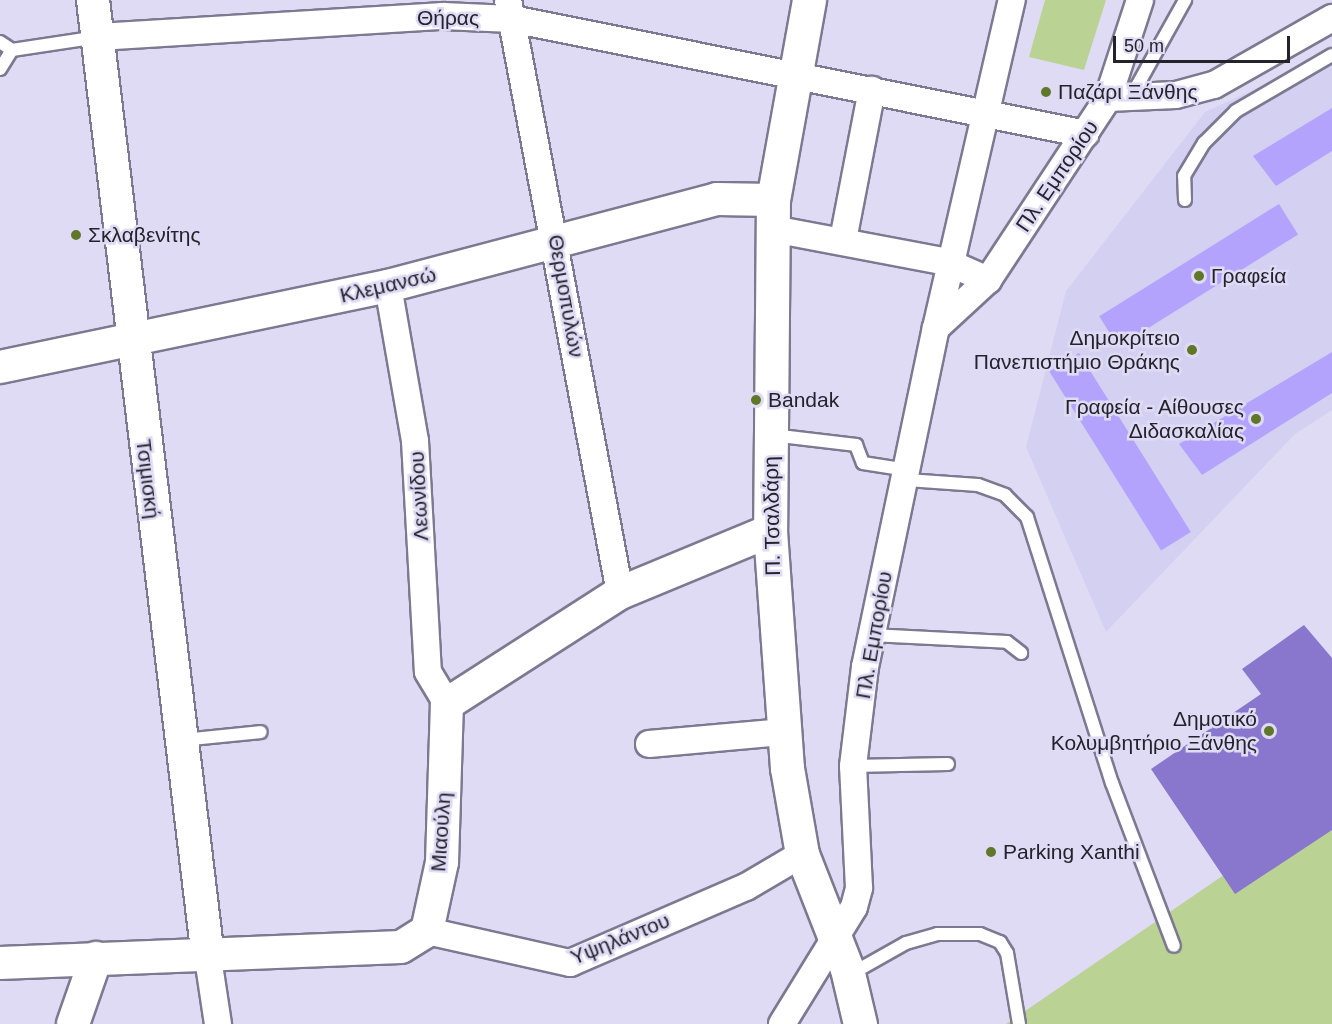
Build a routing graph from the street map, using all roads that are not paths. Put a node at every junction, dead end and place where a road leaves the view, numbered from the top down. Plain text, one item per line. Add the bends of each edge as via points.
1 (93, 0) edge
2 (809, 0) edge
3 (1012, 0) edge
4 (1140, 0) edge
5 (1185, 0) edge
6 (510, 10) edge
7 (1332, 18) edge
8 (98, 37) junction
9 (0, 42) edge
10 (12, 50) junction
11 (1332, 55) edge
12 (0, 69) edge
13 (794, 72) junction
14 (872, 90) junction
15 (1120, 96) junction
16 (982, 115) junction
17 (1086, 134) junction
18 (1185, 200) dead end
19 (773, 214) junction
20 (843, 240) junction
21 (557, 243) junction
22 (947, 262) junction
23 (988, 280) junction
24 (388, 286) junction
25 (936, 328) junction
26 (131, 343) junction
27 (0, 367) edge
28 (771, 435) junction
29 (907, 475) junction
30 (770, 531) junction
31 (620, 592) junction
32 (871, 635) junction
33 (1022, 653) dead end
34 (447, 704) junction
35 (261, 732) dead end
36 (784, 732) junction
37 (181, 741) junction
38 (649, 744) dead end
39 (948, 764) dead end
40 (853, 766) junction
41 (802, 854) junction
42 (427, 931) junction
43 (836, 940) junction
44 (1174, 946) dead end
45 (96, 958) junction
46 (208, 958) junction
47 (0, 963) edge
48 (849, 975) junction
49 (73, 1024) edge
50 (218, 1024) edge
51 (782, 1024) edge
52 (860, 1024) edge
53 (1019, 1024) edge

1 - 8 street, Τσιμισκή
2 - 13 main road, Π. Τσαλδάρη
3 - 16 street, Πλ. Εμπορίου
4 - 15 street, Πλ. Εμπορίου
5 - 15 lane
6 - 8 street, Θήρας
6 - 13 street, Θήρας
6 - 21 street, Θερμοπυλών
7 - 15 street via 1214,85 1176,95
8 - 10 lane
8 - 26 street, Τσιμισκή
9 - 10 lane
10 - 12 lane
11 - 18 lane via 1236,111 1204,143 1184,176
13 - 14 street, Θήρας
13 - 19 main road, Π. Τσαλδάρη
14 - 16 street, Θήρας
14 - 20 street
15 - 17 street, Πλ. Εμπορίου
16 - 17 street, Θήρας
16 - 22 street, Πλ. Εμπορίου
17 - 23 street, Πλ. Εμπορίου
19 - 20 street
19 - 21 street, Κλεμανσώ via 717,199
19 - 28 main road, Π. Τσαλδάρη
20 - 22 street
21 - 24 street, Κλεμανσώ
21 - 31 street, Θερμοπυλών
22 - 23 street
22 - 25 street, Πλ. Εμπορίου
23 - 25 street, Πλ. Εμπορίου
24 - 26 street, Κλεμανσώ
24 - 34 street, Λεωνίδου via 415,441 428,672
25 - 29 street, Πλ. Εμπορίου
26 - 27 street, Κλεμανσώ
26 - 37 street, Τσιμισκή
28 - 29 lane via 856,445 863,463
28 - 30 main road, Π. Τσαλδάρη
29 - 32 street, Πλ. Εμπορίου
29 - 44 lane via 978,485 1005,495 1027,517 1112,783
30 - 31 street
30 - 36 main road, Π. Τσαλδάρη
31 - 34 street
32 - 33 lane via 1007,642
32 - 40 street, Πλ. Εμπορίου
34 - 42 street, Μιαούλη via 442,862
35 - 37 lane
36 - 38 street
36 - 41 main road, Π. Τσαλδάρη
37 - 46 street, Τσιμισκή
39 - 40 lane
40 - 43 street, Πλ. Εμπορίου via 859,888
41 - 42 street, Υψηλάντου via 746,887 570,963
41 - 43 main road, Π. Τσαλδάρη
42 - 46 street via 401,947
43 - 48 main road, Π. Τσαλδάρη
43 - 51 street, Πλ. Εμπορίου
45 - 46 street
45 - 47 street
45 - 49 street
46 - 50 street
48 - 52 main road, Π. Τσαλδάρη
48 - 53 lane via 906,943 937,934 980,934 1000,942 1007,953

